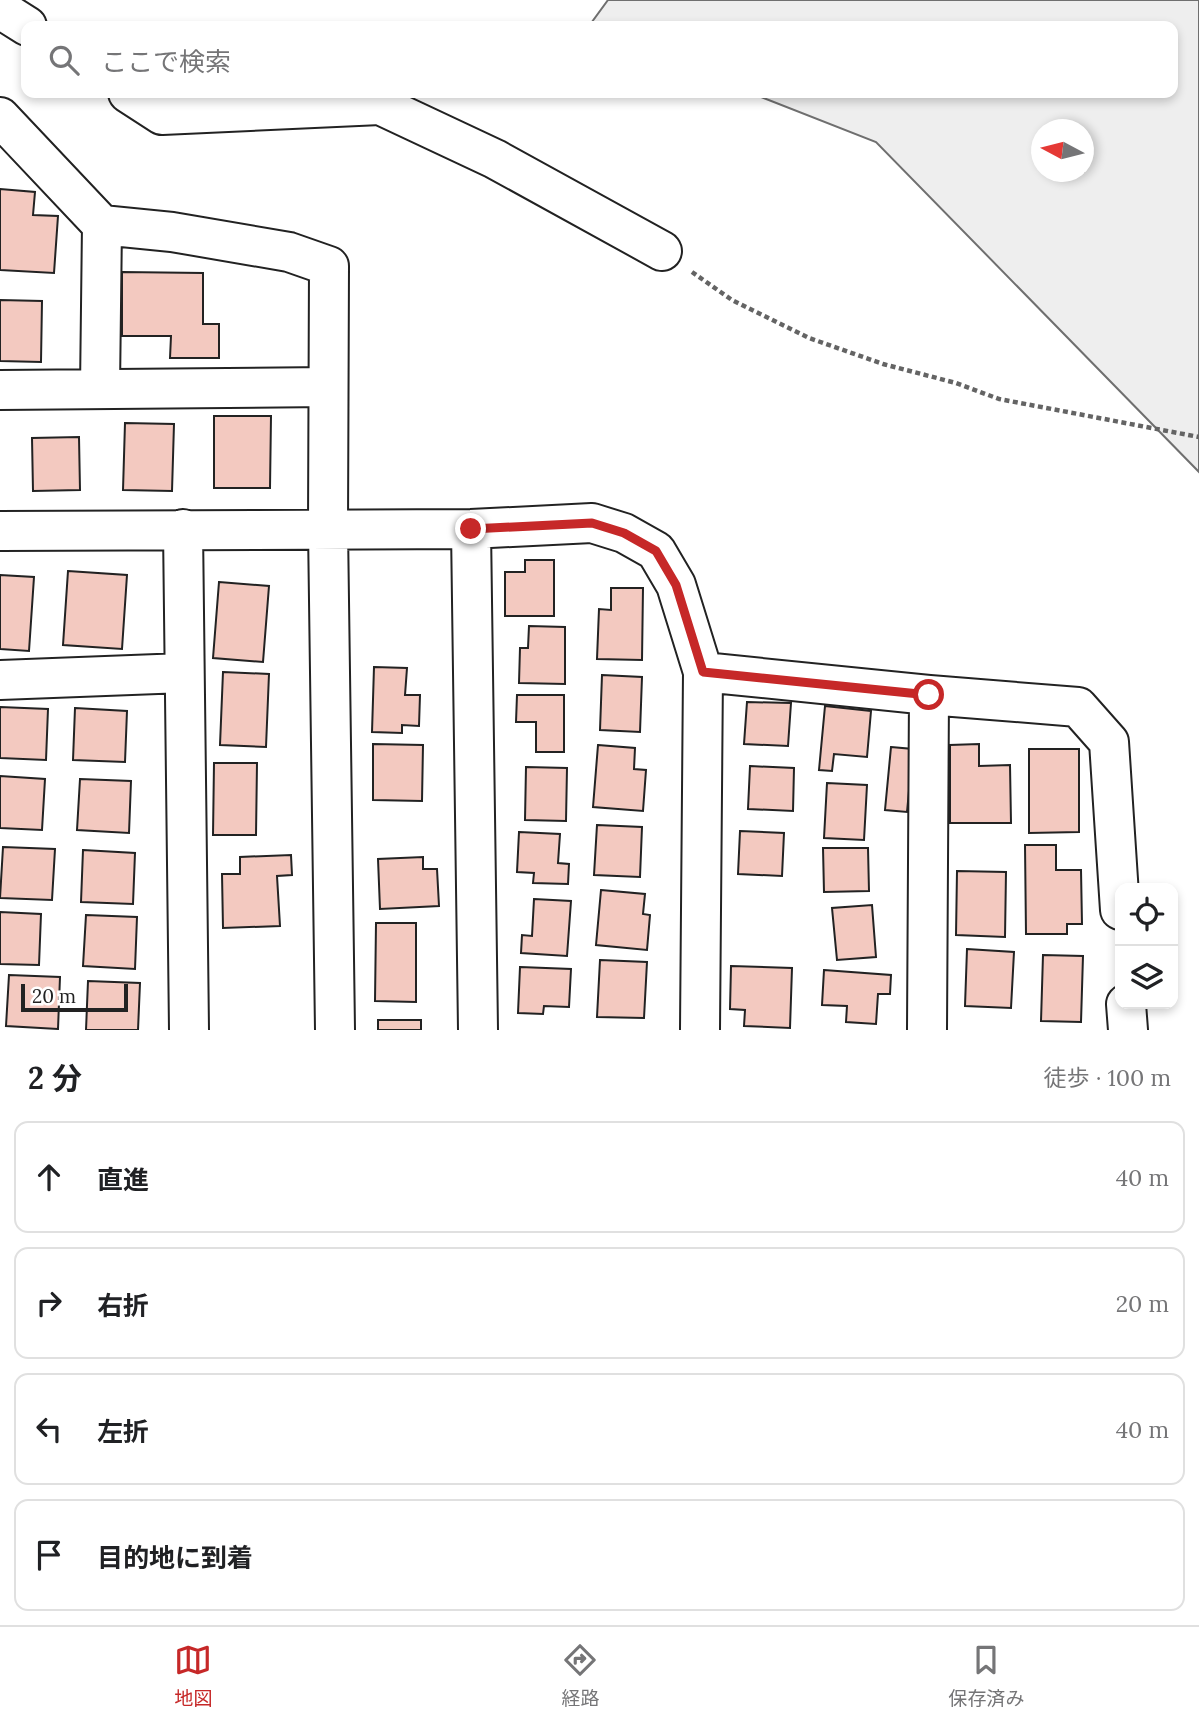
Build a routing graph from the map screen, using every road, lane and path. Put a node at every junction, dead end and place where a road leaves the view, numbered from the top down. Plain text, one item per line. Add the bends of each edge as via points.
1 (0, 9) edge
2 (21, 22) edge
3 (136, 98) edge
4 (0, 117) edge
5 (102, 225) junction
6 (662, 251) joint
7 (328, 387) junction
8 (100, 388) junction
9 (0, 390) edge
10 (1199, 437) edge
11 (328, 529) junction
12 (471, 529) junction
13 (183, 530) junction
14 (0, 531) edge
15 (703, 672) junction
16 (184, 673) junction
17 (0, 680) edge
18 (929, 695) junction
19 (1118, 883) edge
20 (1126, 1009) edge
21 (189, 1030) edge
22 (335, 1030) edge
23 (478, 1030) edge
24 (700, 1030) edge
25 (927, 1030) edge
26 (1128, 1030) edge

1 - 2 street
3 - 6 street via 162,115 380,105 495,159
4 - 5 street
5 - 7 street via 289,252 329,266
5 - 8 street
6 - 10 path via 732,300 809,338 871,360 999,399
7 - 8 street
7 - 11 street
8 - 9 street
11 - 12 street
11 - 13 street
11 - 22 street
12 - 15 street via 592,523 624,533 656,551 676,585
12 - 23 street
13 - 14 street
13 - 16 street
15 - 18 street
15 - 24 street
16 - 17 street
16 - 21 street
18 - 19 street via 1078,707 1109,742
18 - 25 street
20 - 26 street

